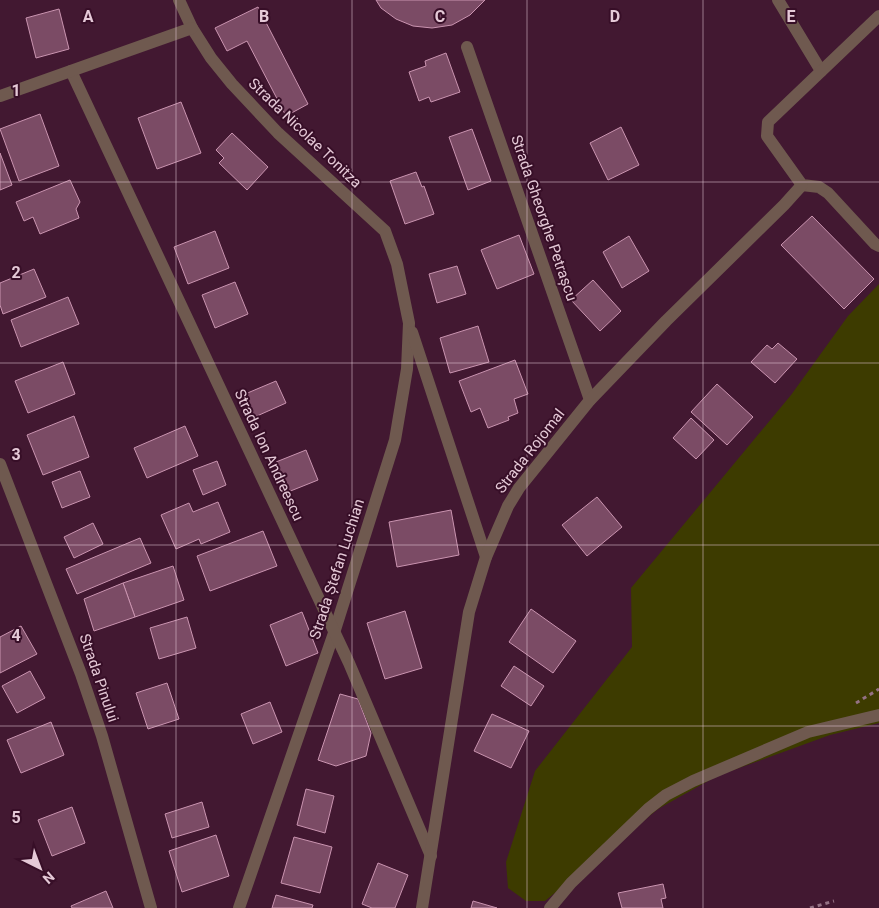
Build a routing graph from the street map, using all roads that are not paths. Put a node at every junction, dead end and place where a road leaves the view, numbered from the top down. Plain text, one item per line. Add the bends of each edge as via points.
1 (179, 0) edge
2 (778, 0) edge
3 (879, 16) edge
4 (192, 28) junction
5 (467, 48) dead end
6 (71, 71) junction
7 (821, 71) junction
8 (0, 96) edge
9 (802, 184) junction
10 (385, 231) joint
11 (879, 246) edge
12 (409, 323) junction
13 (590, 400) junction
14 (0, 464) edge
15 (486, 557) junction
16 (334, 633) junction
17 (879, 716) edge
18 (431, 856) junction
19 (151, 908) edge
20 (239, 908) edge
21 (422, 908) edge
22 (550, 908) edge

1 - 4 street, Strada Nicolae Tonitza
2 - 7 street
3 - 7 street
4 - 6 street
4 - 10 street, Strada Nicolae Tonitza via 232,84 278,133
5 - 13 street, Strada Gheorghe Petrașcu
6 - 8 street
6 - 16 street, Strada Ion Andreescu
7 - 9 street via 768,122 767,136
9 - 11 street via 819,187 828,193
9 - 13 street, Strada Rojomal
10 - 12 street, Strada Ștefan Luchian via 397,264
12 - 15 street
12 - 16 street, Strada Ștefan Luchian via 407,369 395,440
13 - 15 street, Strada Rojomal via 519,488
14 - 19 street, Strada Pinului via 81,674
15 - 18 street, Strada Rojomal via 469,612
16 - 18 street, Strada Ion Andreescu
16 - 20 street, Strada Ștefan Luchian
17 - 22 street via 808,732 666,795 571,883
18 - 21 street, Strada Rojomal

